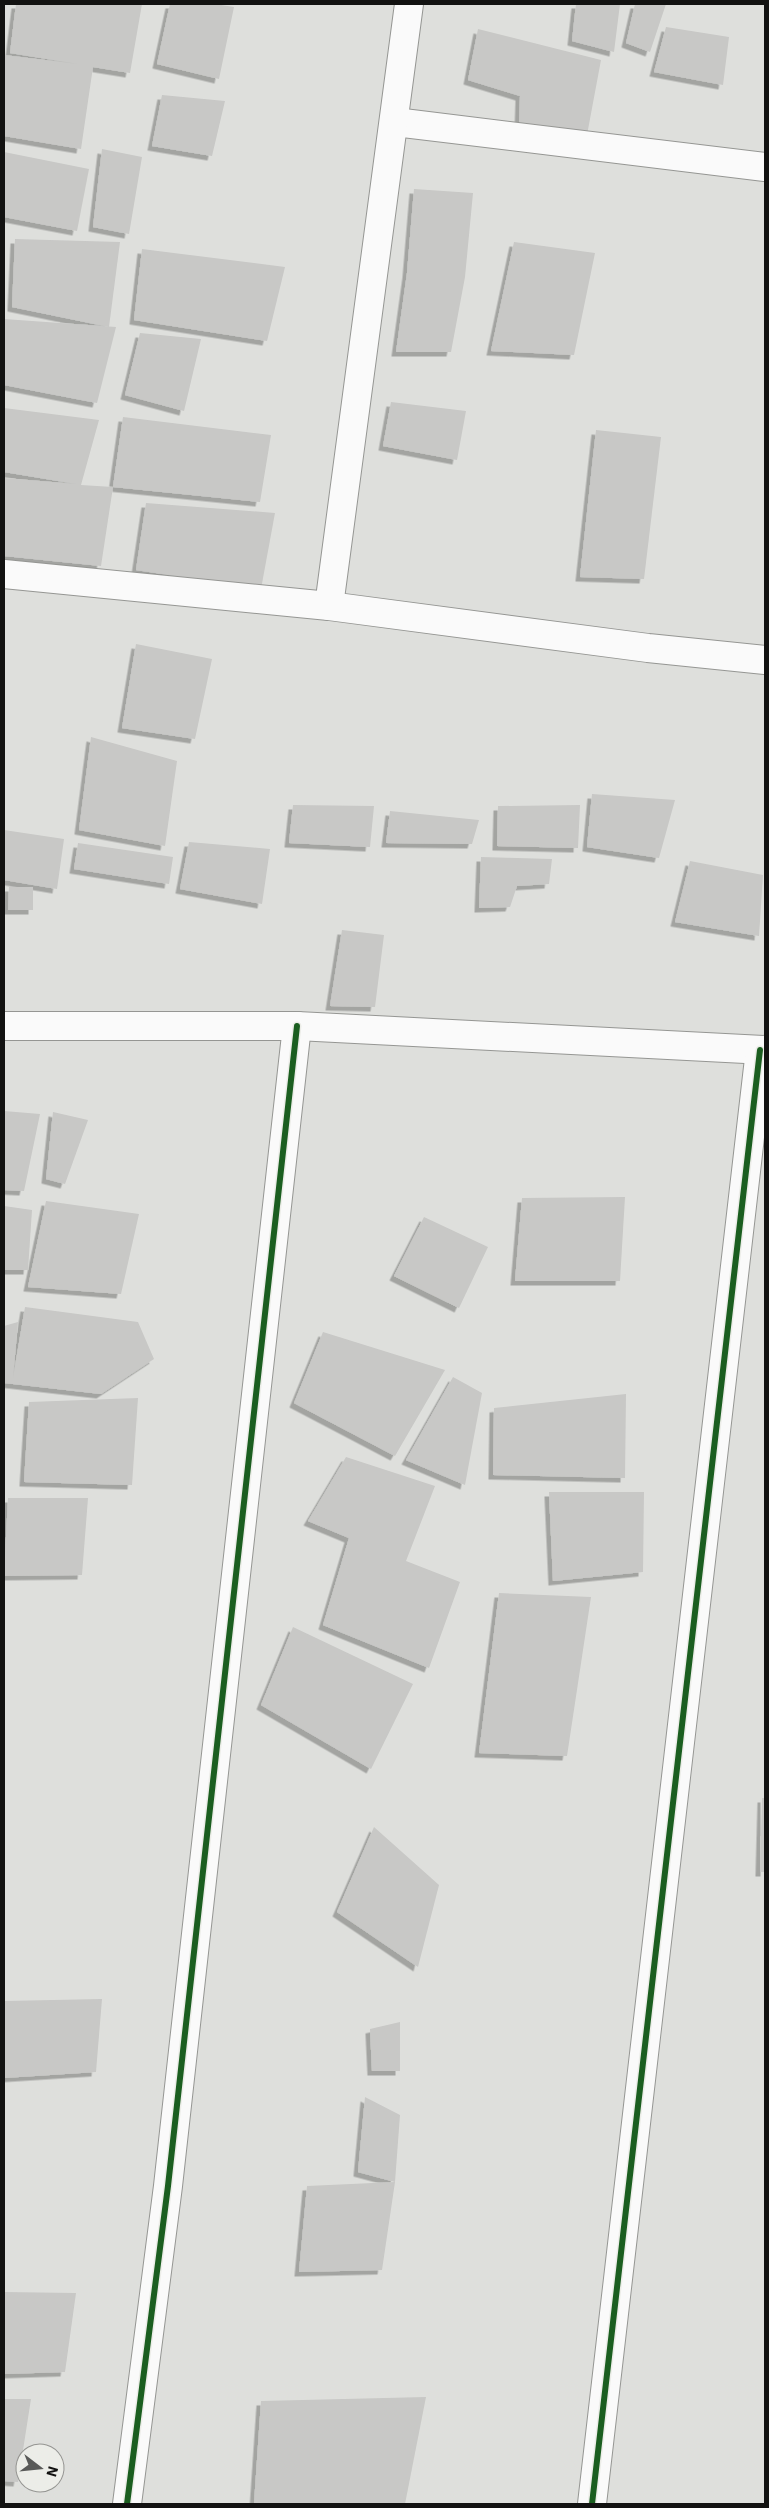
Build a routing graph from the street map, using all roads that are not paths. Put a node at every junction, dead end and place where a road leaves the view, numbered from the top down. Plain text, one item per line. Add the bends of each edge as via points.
1 (409, 4) edge
2 (395, 122) junction
3 (765, 167) edge
4 (4, 574) edge
5 (328, 606) junction
6 (765, 660) edge
7 (4, 1026) edge
8 (297, 1026) junction
9 (763, 1050) edge
10 (127, 2504) edge
11 (592, 2504) edge

1 - 2 street
2 - 3 street
2 - 5 street
4 - 5 street
5 - 6 street
7 - 8 street
8 - 9 street
8 - 10 street via 168,2186
9 - 11 street

